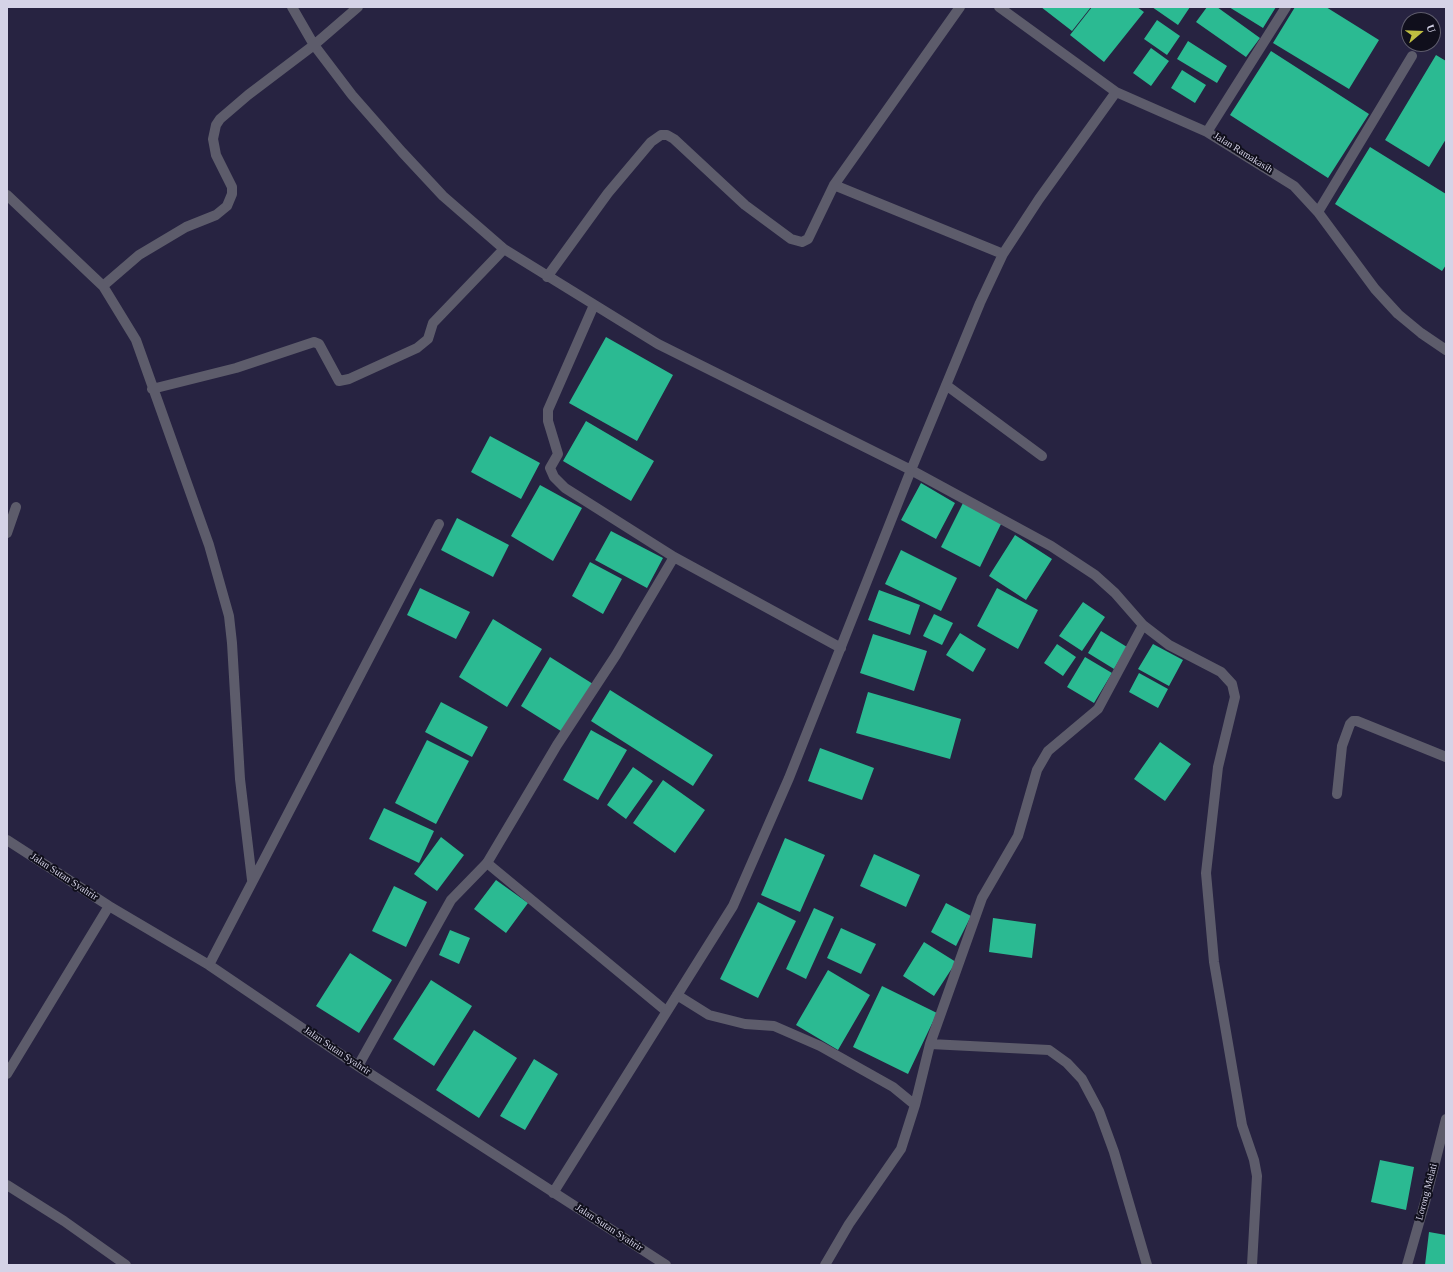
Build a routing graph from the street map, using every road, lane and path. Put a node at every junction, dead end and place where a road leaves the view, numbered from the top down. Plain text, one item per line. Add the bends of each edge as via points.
1 (292, 7) edge
2 (358, 7) edge
3 (960, 7) edge
4 (999, 7) edge
5 (1286, 7) edge
6 (314, 45) junction
7 (1412, 56) dead end
8 (1116, 92) junction
9 (1208, 132) junction
10 (834, 185) junction
11 (7, 195) edge
12 (1318, 212) junction
13 (504, 249) junction
14 (1003, 254) junction
15 (547, 277) junction
16 (102, 286) junction
17 (594, 305) junction
18 (1446, 350) edge
19 (946, 385) junction
20 (152, 389) junction
21 (1042, 456) dead end
22 (911, 470) junction
23 (16, 507) dead end
24 (439, 524) dead end
25 (7, 533) edge
26 (674, 557) junction
27 (1143, 625) junction
28 (841, 648) junction
29 (1446, 757) edge
30 (1337, 794) dead end
31 (7, 840) edge
32 (487, 863) junction
33 (252, 880) junction
34 (109, 906) junction
35 (209, 964) junction
36 (677, 995) junction
37 (666, 1011) junction
38 (930, 1044) junction
39 (358, 1066) junction
40 (7, 1074) edge
41 (915, 1105) junction
42 (1446, 1119) edge
43 (7, 1184) edge
44 (553, 1193) junction
45 (126, 1265) edge
46 (666, 1265) edge
47 (825, 1265) edge
48 (1146, 1265) edge
49 (1252, 1265) edge
50 (1407, 1265) edge

1 - 6 street
2 - 6 street
3 - 10 street
4 - 8 street, Jalan Ramakasih
5 - 9 street
6 - 13 street via 352,95 402,152 443,196
6 - 16 street via 248,95 216,125 213,139 216,155 232,187 227,206 216,215 139,254
7 - 12 street
8 - 9 street, Jalan Ramakasih
8 - 14 street
9 - 12 street, Jalan Ramakasih via 1294,186
10 - 14 street
10 - 15 street via 811,236 802,242 795,241 745,205 674,139 661,135 608,193
11 - 16 street
12 - 18 street, Jalan Ramakasih via 1375,289 1398,314
13 - 15 street
13 - 20 street via 433,323 428,339 418,348 349,379 339,381 319,344 314,342 236,368
14 - 19 street
15 - 17 street
16 - 20 street via 136,340
17 - 22 street via 658,344
17 - 26 street via 548,410 548,422 558,454 550,469 565,488
19 - 21 street
19 - 22 street
20 - 33 street via 209,545 229,616 240,779
22 - 27 street via 1078,562 1115,593
22 - 28 street
23 - 25 street
24 - 33 street
26 - 28 street
26 - 32 street
27 - 38 street via 1098,709 1048,751 1037,770 1018,836 982,898
27 - 49 street via 1169,645 1221,672 1232,684 1235,692 1218,767 1206,873 1214,962 1242,1125 1254,1160 1256,1176
28 - 36 street via 789,778 733,906
29 - 30 street via 1353,721 1342,746
31 - 34 street, Jalan Sutan Syahrir
32 - 37 street
32 - 39 street via 451,900
33 - 35 street
34 - 35 street, Jalan Sutan Syahrir
34 - 40 street
35 - 39 street, Jalan Sutan Syahrir
36 - 37 street
36 - 41 street via 709,1015 745,1024 774,1026 820,1046 893,1087
37 - 44 street
38 - 41 street
38 - 48 street via 1049,1050 1067,1062 1082,1079 1099,1111 1114,1152
39 - 44 street, Jalan Sutan Syahrir
41 - 47 street via 901,1148 849,1224
42 - 50 street, Lorong Melati
43 - 45 street
44 - 46 street, Jalan Sutan Syahrir

